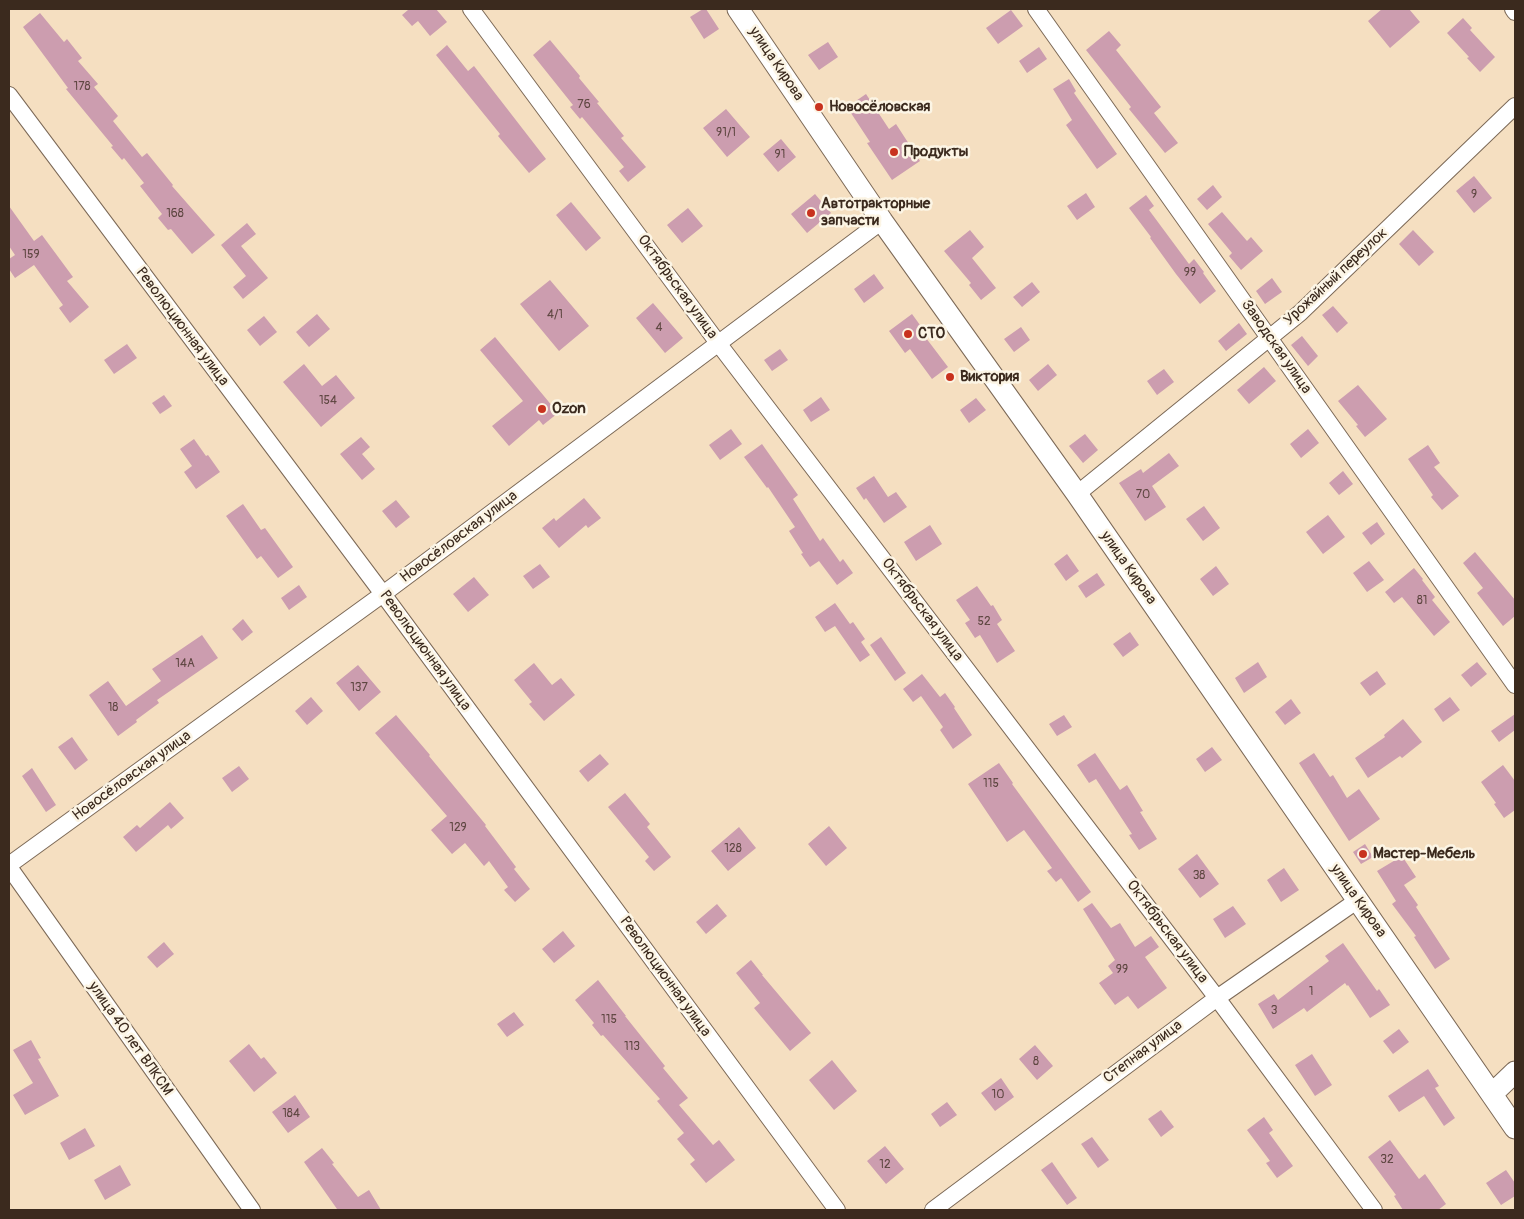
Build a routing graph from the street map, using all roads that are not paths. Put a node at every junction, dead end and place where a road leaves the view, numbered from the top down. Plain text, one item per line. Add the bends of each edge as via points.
1 (471, 9) edge
2 (738, 9) edge
3 (1036, 9) edge
4 (1512, 9) edge
5 (1515, 12) edge
6 (9, 95) edge
7 (1515, 106) edge
8 (882, 221) junction
9 (1270, 337) junction
10 (718, 343) junction
11 (1077, 494) junction
12 (383, 594) junction
13 (1515, 685) edge
14 (9, 866) edge
15 (1358, 900) junction
16 (1217, 998) junction
17 (1515, 1072) edge
18 (1492, 1094) junction
19 (1515, 1128) edge
20 (252, 1210) edge
21 (837, 1210) edge
22 (933, 1210) edge
23 (1374, 1210) edge

1 - 10 street, Октябрьская улица
2 - 8 street, улица Кирова
3 - 9 street, Заводская улица
4 - 5 street
6 - 12 street, Революционная улица
7 - 9 street, Урожайный переулок via 1300,313
8 - 10 street, Новосёловская улица
8 - 11 street, улица Кирова
9 - 11 street, Урожайный переулок
9 - 13 street, Заводская улица
10 - 12 street, Новосёловская улица
10 - 16 street, Октябрьская улица
11 - 15 street, улица Кирова
12 - 14 street, Новосёловская улица
12 - 21 street, Революционная улица
14 - 20 street, улица 40 лет ВЛКСМ
15 - 16 street, Степная улица
15 - 18 street, улица Кирова
16 - 22 street, Степная улица
16 - 23 street, Октябрьская улица
17 - 18 street
18 - 19 street, улица Кирова

